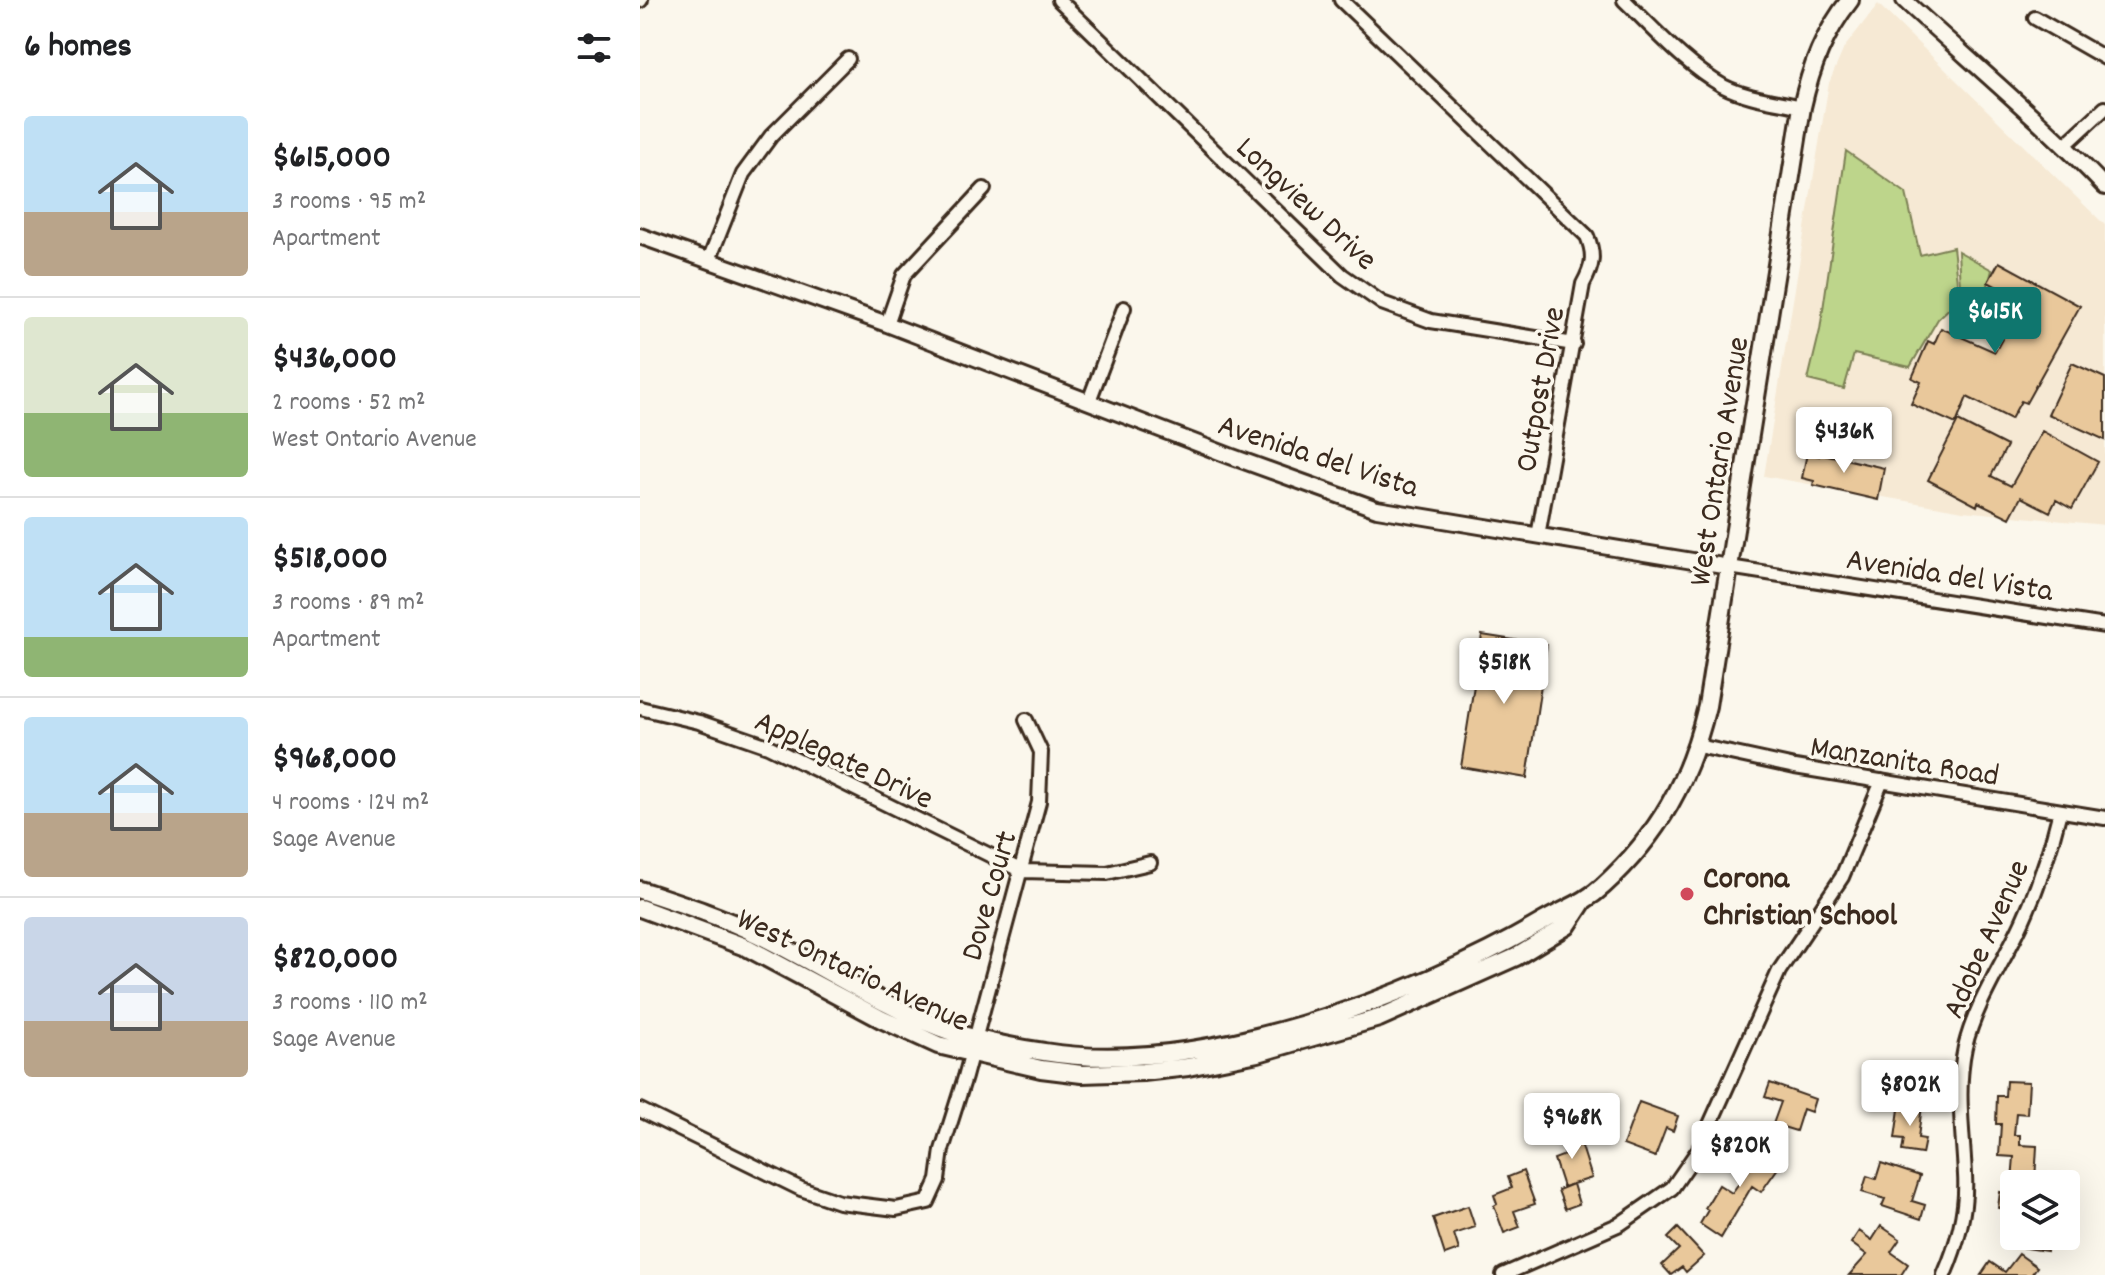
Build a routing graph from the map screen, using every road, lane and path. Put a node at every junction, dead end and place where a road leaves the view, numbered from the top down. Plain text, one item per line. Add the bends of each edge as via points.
1 (1059, 0) edge
2 (1341, 0) edge
3 (1624, 0) edge
4 (1850, 0) edge
5 (1904, 0) edge
6 (2035, 18) dead end
7 (2105, 58) edge
8 (848, 59) dead end
9 (1802, 107) junction
10 (2105, 108) edge
11 (2065, 145) junction
12 (2105, 187) edge
13 (984, 189) dead end
14 (640, 236) edge
15 (709, 260) junction
16 (1124, 308) dead end
17 (887, 324) junction
18 (1574, 344) junction
19 (1089, 401) junction
20 (1538, 536) junction
21 (1729, 567) junction
22 (2105, 626) edge
23 (640, 708) edge
24 (1026, 720) dead end
25 (1698, 746) junction
26 (1882, 781) junction
27 (2060, 811) junction
28 (2105, 818) edge
29 (1150, 863) dead end
30 (1022, 871) junction
31 (640, 890) edge
32 (640, 908) edge
33 (972, 1044) junction
34 (640, 1110) edge
35 (1503, 1275) edge
36 (1944, 1275) edge

1 - 18 street, Longview Drive via 1342,275 1382,303 1431,321
2 - 18 street, Outpost Drive via 1587,236 1592,269 1583,284
3 - 9 street via 1688,61 1724,86
4 - 9 main road, West Ontario Avenue via 1822,43
5 - 11 street
6 - 7 street
8 - 15 street via 771,136 743,174
9 - 21 main road, West Ontario Avenue
10 - 11 street
11 - 12 street
13 - 17 street via 904,275
14 - 15 street, Avenida del Vista
15 - 17 street, Avenida del Vista
16 - 19 street
17 - 19 street, Avenida del Vista
18 - 20 street, Outpost Drive
19 - 20 street, Avenida del Vista via 1377,509
20 - 21 street, Avenida del Vista
21 - 22 street, Avenida del Vista
21 - 25 main road, West Ontario Avenue
23 - 30 street, Applegate Drive via 768,746
24 - 30 street, Dove Court via 1041,752 1039,802
25 - 26 street, Manzanita Road
25 - 33 main road, West Ontario Avenue via 1669,807 1641,847 1582,903 1373,1002 1254,1036 1157,1053 1083,1056
26 - 27 street, Manzanita Road
26 - 35 street via 1842,877 1779,971 1699,1149 1672,1188 1620,1224
27 - 28 street, Manzanita Road
27 - 36 street, Adobe Avenue via 2024,919 1965,1048 1960,1075 1966,1178 1953,1255
29 - 30 street via 1107,873
30 - 33 street, Dove Court
31 - 33 main road, West Ontario Avenue via 755,933
32 - 33 main road, West Ontario Avenue via 748,948 938,1045
33 - 34 street, Dove Court via 928,1202 896,1209 839,1202 801,1189

